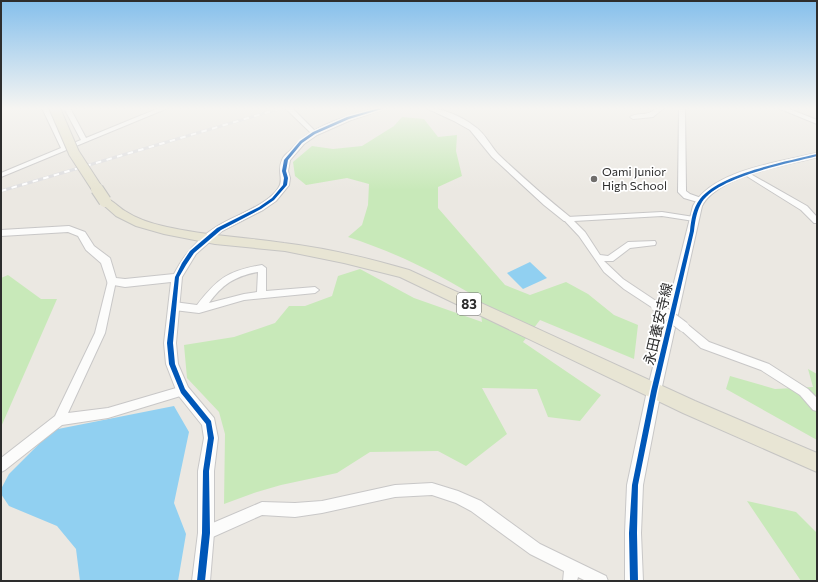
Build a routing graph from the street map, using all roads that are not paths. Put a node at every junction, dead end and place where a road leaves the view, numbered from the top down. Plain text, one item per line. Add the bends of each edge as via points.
1 (60, 135) edge
2 (65, 135) edge
3 (81, 135) edge
4 (96, 135) edge
5 (311, 135) edge
6 (478, 135) edge
7 (681, 135) edge
8 (84, 140) junction
9 (64, 148) junction
10 (817, 155) edge
11 (747, 174) junction
12 (1, 175) edge
13 (701, 201) junction
14 (567, 219) junction
15 (694, 219) junction
16 (817, 221) edge
17 (1, 233) edge
18 (207, 239) junction
19 (652, 243) dead end
20 (598, 258) junction
21 (178, 277) junction
22 (112, 281) junction
23 (315, 290) dead end
24 (261, 294) junction
25 (174, 306) junction
26 (199, 309) junction
27 (183, 391) junction
28 (654, 391) junction
29 (817, 406) edge
30 (59, 420) junction
31 (817, 463) edge
32 (1, 466) edge
33 (206, 533) junction
34 (571, 574) edge
35 (201, 581) edge
36 (601, 581) edge
37 (634, 581) edge

1 - 9 street
2 - 18 main road, 83, bridge via 74,153 112,209 136,222
3 - 8 street
4 - 8 street
5 - 18 street via 301,142 286,160 285,185 274,199 219,229
6 - 14 street via 495,155 547,204
7 - 13 street via 682,192
8 - 9 street
9 - 12 street
10 - 11 street, 永田養安寺線
11 - 13 street, 永田養安寺線 via 718,185
11 - 16 street via 804,208
13 - 15 street, 永田養安寺線
14 - 15 street via 662,214
14 - 20 street via 578,228
15 - 28 street, 永田養安寺線
17 - 22 street via 69,228 82,234 90,248 106,261
18 - 21 street via 192,252
18 - 28 main road, 83 via 291,248 358,260 404,273
19 - 20 street via 628,244 610,259
20 - 29 street, bridge via 601,264 624,283 705,345 765,367 804,392
21 - 22 street via 125,283
21 - 25 street
22 - 30 street via 100,333
23 - 24 street
24 - 26 street
24 - 26 street via 262,268 249,270 227,277
25 - 26 street
25 - 27 street via 170,343 172,364
27 - 30 street via 108,413
27 - 33 street via 209,423 211,438 206,471
28 - 31 main road, 83
28 - 37 street, 永田養安寺線 via 635,485 632,533
30 - 32 street
33 - 34 street via 262,508 295,510 322,507 395,491 432,489 476,506
33 - 35 street
34 - 36 street

